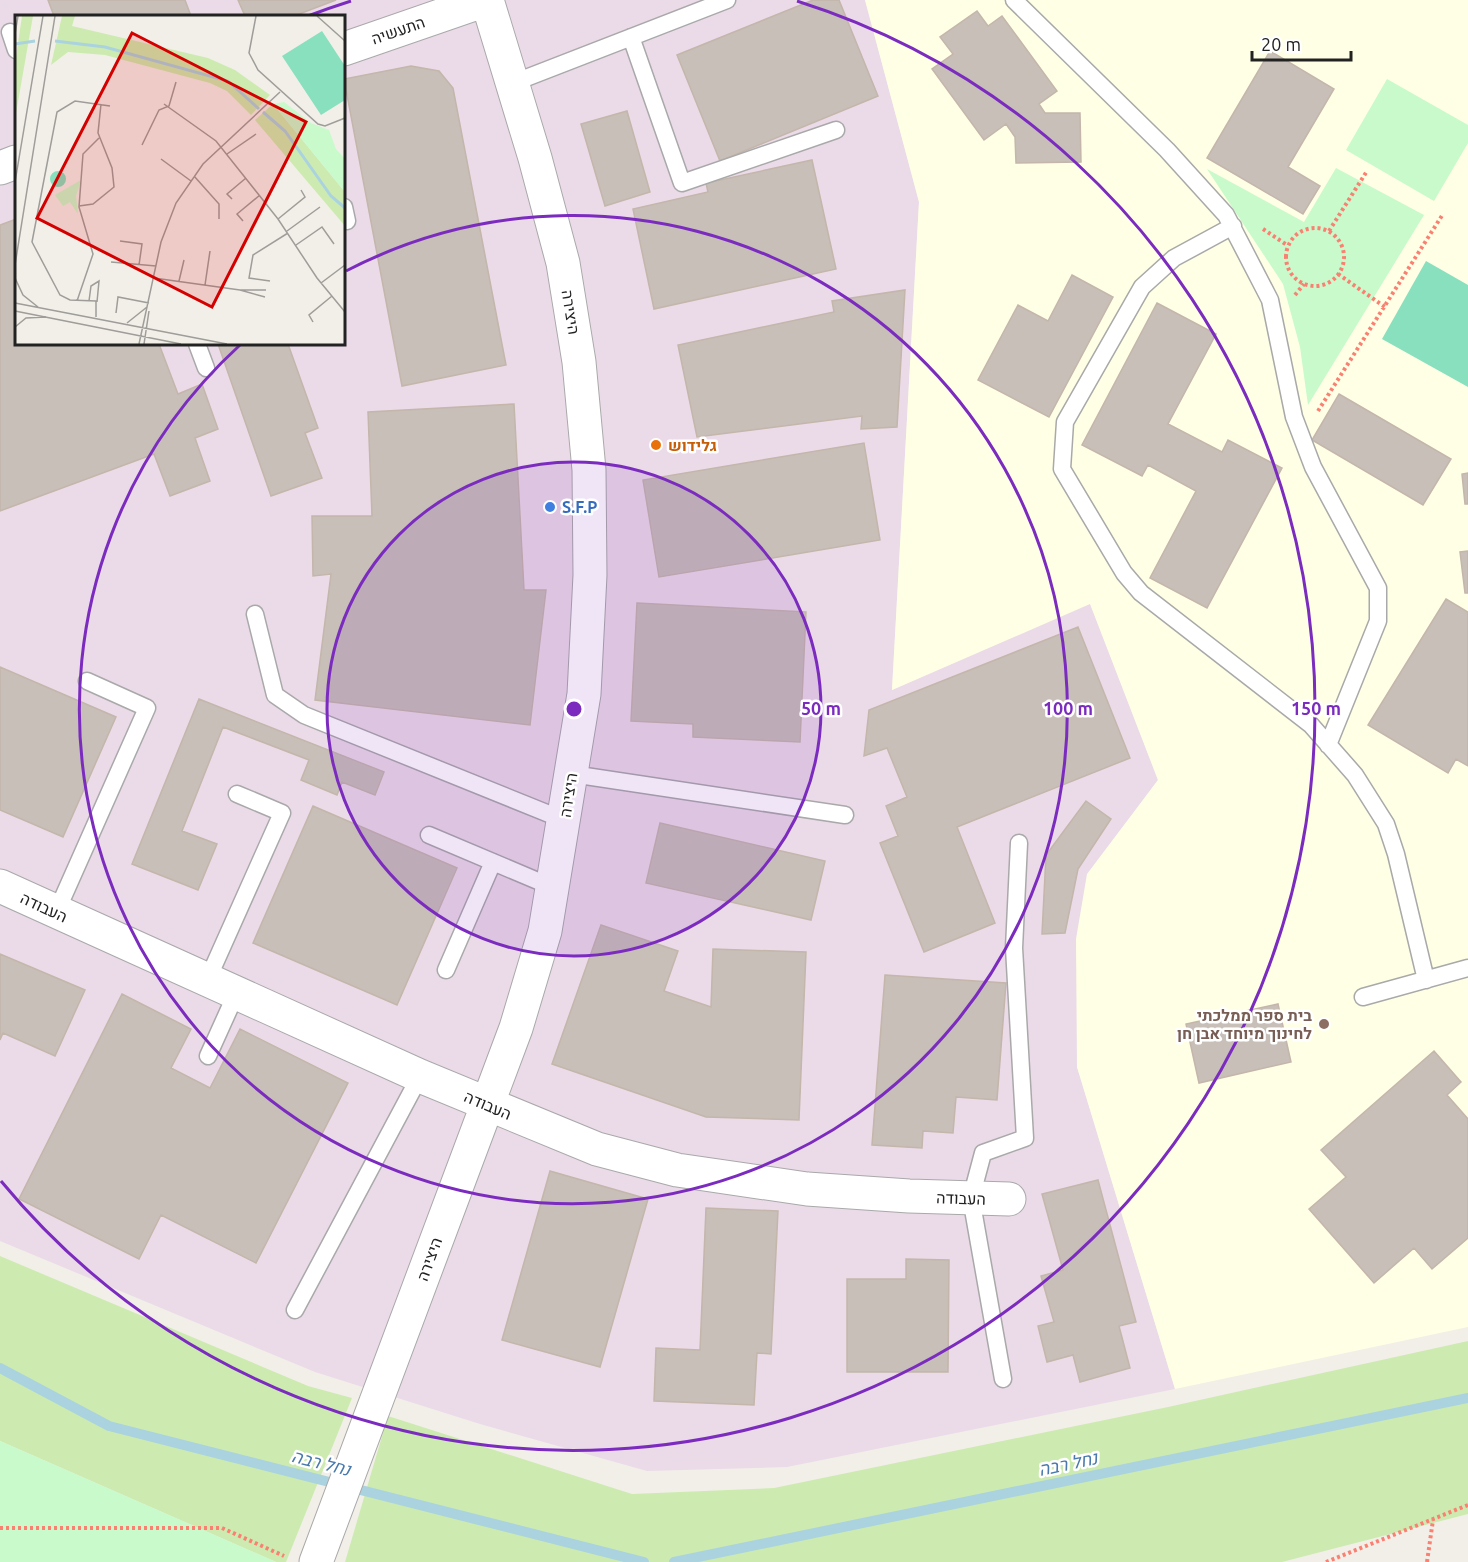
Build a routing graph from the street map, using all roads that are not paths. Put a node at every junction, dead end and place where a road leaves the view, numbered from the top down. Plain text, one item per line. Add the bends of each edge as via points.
1 (487, 0) edge
2 (727, 0) edge
3 (1014, 0) edge
4 (10, 32) dead end
5 (631, 37) junction
6 (15, 47) edge
7 (345, 49) edge
8 (513, 83) junction
9 (836, 130) dead end
10 (15, 162) edge
11 (0, 168) edge
12 (1233, 226) junction
13 (197, 345) edge
14 (206, 368) dead end
15 (255, 614) dead end
16 (87, 681) dead end
17 (1328, 745) junction
18 (572, 774) junction
19 (237, 794) dead end
20 (845, 815) dead end
21 (564, 820) junction
22 (429, 835) dead end
23 (1019, 843) dead end
24 (493, 862) junction
25 (0, 886) edge
26 (552, 887) junction
27 (56, 913) junction
28 (1468, 968) edge
29 (446, 970) dead end
30 (1426, 980) junction
31 (222, 987) junction
32 (1363, 997) dead end
33 (208, 1056) dead end
34 (420, 1076) junction
35 (487, 1104) junction
36 (971, 1198) junction
37 (1009, 1199) dead end
38 (295, 1310) dead end
39 (1003, 1379) dead end
40 (301, 1560) edge

1 - 7 street, התעשיה
1 - 8 street, היצירה
2 - 5 lane
3 - 12 lane via 1174,157
4 - 6 lane
5 - 8 lane
5 - 9 lane via 682,183
8 - 18 street, היצירה via 562,263 579,362 589,470 590,575 584,694
10 - 11 street
12 - 17 lane via 1270,300 1294,417 1313,467 1378,588 1378,621
12 - 17 lane via 1174,258 1142,287 1065,422 1062,469 1124,573 1141,593 1311,724
13 - 14 lane
15 - 21 lane via 275,695 303,715
16 - 27 lane via 147,708
17 - 30 lane via 1355,775 1386,824
18 - 20 lane
18 - 21 street, היצירה
19 - 31 lane via 282,813
21 - 26 street, היצירה
22 - 24 lane
23 - 36 lane via 1014,948 1025,1138 983,1153
24 - 26 lane
24 - 29 lane
25 - 27 street, העבודה
26 - 35 street, היצירה via 542,941 516,1028
27 - 31 street, העבודה
28 - 30 lane
30 - 32 lane
31 - 33 lane
31 - 34 street, העבודה
34 - 35 street, העבודה
34 - 38 lane
35 - 36 street, העבודה via 597,1149 677,1170 807,1189
35 - 40 street, היצירה via 368,1425
36 - 37 street, העבודה
36 - 39 lane

